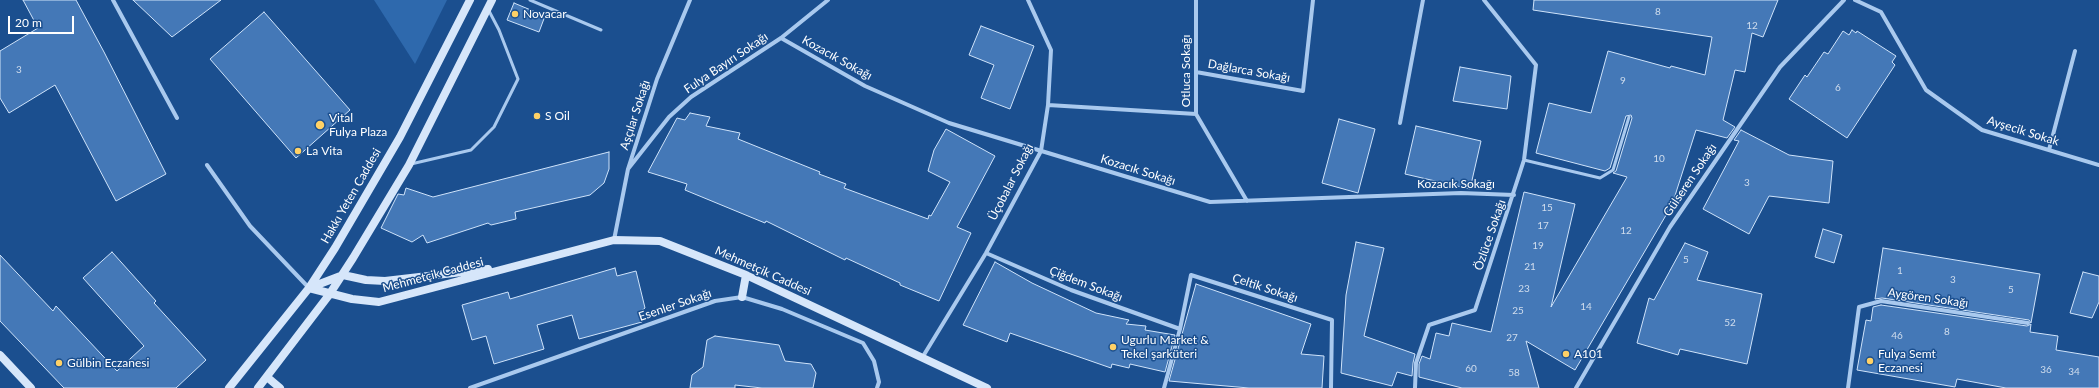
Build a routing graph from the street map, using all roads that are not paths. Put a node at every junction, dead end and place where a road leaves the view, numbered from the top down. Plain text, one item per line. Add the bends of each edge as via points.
1 (113, 0) edge
2 (470, 0) edge
3 (492, 0) edge
4 (530, 0) edge
5 (690, 0) edge
6 (828, 0) edge
7 (1028, 0) edge
8 (1196, 0) edge
9 (1313, 0) edge
10 (1423, 0) edge
11 (1484, 0) edge
12 (1844, 0) edge
13 (1855, 0) edge
14 (488, 8) junction
15 (601, 30) dead end
16 (781, 38) junction
17 (2075, 51) dead end
18 (1196, 72) junction
19 (1048, 105) junction
20 (1196, 114) junction
21 (177, 118) dead end
22 (1629, 118) dead end
23 (1400, 123) dead end
24 (2049, 150) junction
25 (1041, 151) junction
26 (1524, 160) junction
27 (2099, 164) edge
28 (207, 165) dead end
29 (409, 165) junction
30 (628, 169) junction
31 (1514, 195) junction
32 (1247, 201) junction
33 (614, 240) junction
34 (986, 253) junction
35 (518, 265) junction
36 (343, 275) junction
37 (746, 275) junction
38 (309, 288) junction
39 (329, 295) junction
40 (742, 297) junction
41 (2028, 323) dead end
42 (1180, 329) junction
43 (0, 355) edge
44 (922, 359) junction
45 (267, 377) junction
46 (31, 388) edge
47 (228, 388) edge
48 (258, 388) edge
49 (280, 388) edge
50 (470, 388) edge
51 (877, 388) edge
52 (987, 388) edge
53 (1164, 388) edge
54 (1331, 388) edge
55 (1415, 388) edge
56 (1576, 388) edge
57 (1848, 388) edge

1 - 21 street
2 - 38 main road, Hakkı Yeten Caddesi via 400,136
3 - 14 main road
4 - 15 lane
5 - 30 street, Aşçılar Sokağı via 657,79
6 - 16 street, Fulya Bayırı Sokağı
7 - 19 street, Üçobalar Sokağı via 1051,50
8 - 18 street, Otluca Sokağı
9 - 18 street, Dağlarca Sokağı via 1303,91
10 - 23 street
11 - 26 street, Özlüce Sokağı via 1536,65
12 - 56 street, Gülseren Sokağı via 1780,67 1670,227
13 - 24 street, Ayşecik Sokak via 1881,12 1926,90 1982,130
14 - 29 main road
14 - 29 lane via 518,79 494,127 472,150
16 - 25 street, Kozacık Sokağı via 865,86 950,123
16 - 30 street, Fulya Bayırı Sokağı via 690,97 669,117
17 - 24 street
18 - 20 street, Otluca Sokağı
19 - 20 street
19 - 25 street, Üçobalar Sokağı
20 - 32 street, Otluca Sokağı
22 - 26 lane via 1613,170 1600,178
24 - 27 street, Ayşecik Sokak
25 - 32 street, Kozacık Sokağı via 1210,202
25 - 34 street, Üçobalar Sokağı
26 - 31 street, Özlüce Sokağı
28 - 38 street via 250,226
29 - 36 main road
30 - 33 street, Aşçılar Sokağı
31 - 32 street, Kozacık Sokağı via 1461,193
31 - 55 street, Özlüce Sokağı via 1475,310 1429,325 1416,363
33 - 35 main road, Mehmetçik Caddesi
33 - 37 main road, Mehmetçik Caddesi via 660,241
34 - 42 street, Çiğdem Sokağı via 1071,290
34 - 44 street, Üçobalar Sokağı
35 - 36 main road, Mehmetçik Caddesi via 385,281
35 - 39 main road, Mehmetçik Caddesi via 379,302
36 - 38 main road
36 - 39 main road
37 - 40 main road
37 - 44 main road, Mehmetçik Caddesi
38 - 39 main road, Mehmetçik Caddesi
38 - 47 main road, Hakkı Yeten Caddesi
39 - 45 main road
40 - 50 street, Esenler Sokağı via 715,301
40 - 51 street, Esenler Sokağı via 782,309 863,343 874,361 879,382
41 - 57 street, Aygören Sokağı via 1881,301 1859,307
42 - 53 street
42 - 54 street, Çeltik Sokağı via 1192,275 1332,320
43 - 46 main road
44 - 52 main road, Mehmetçik Caddesi
45 - 48 main road
45 - 49 main road

